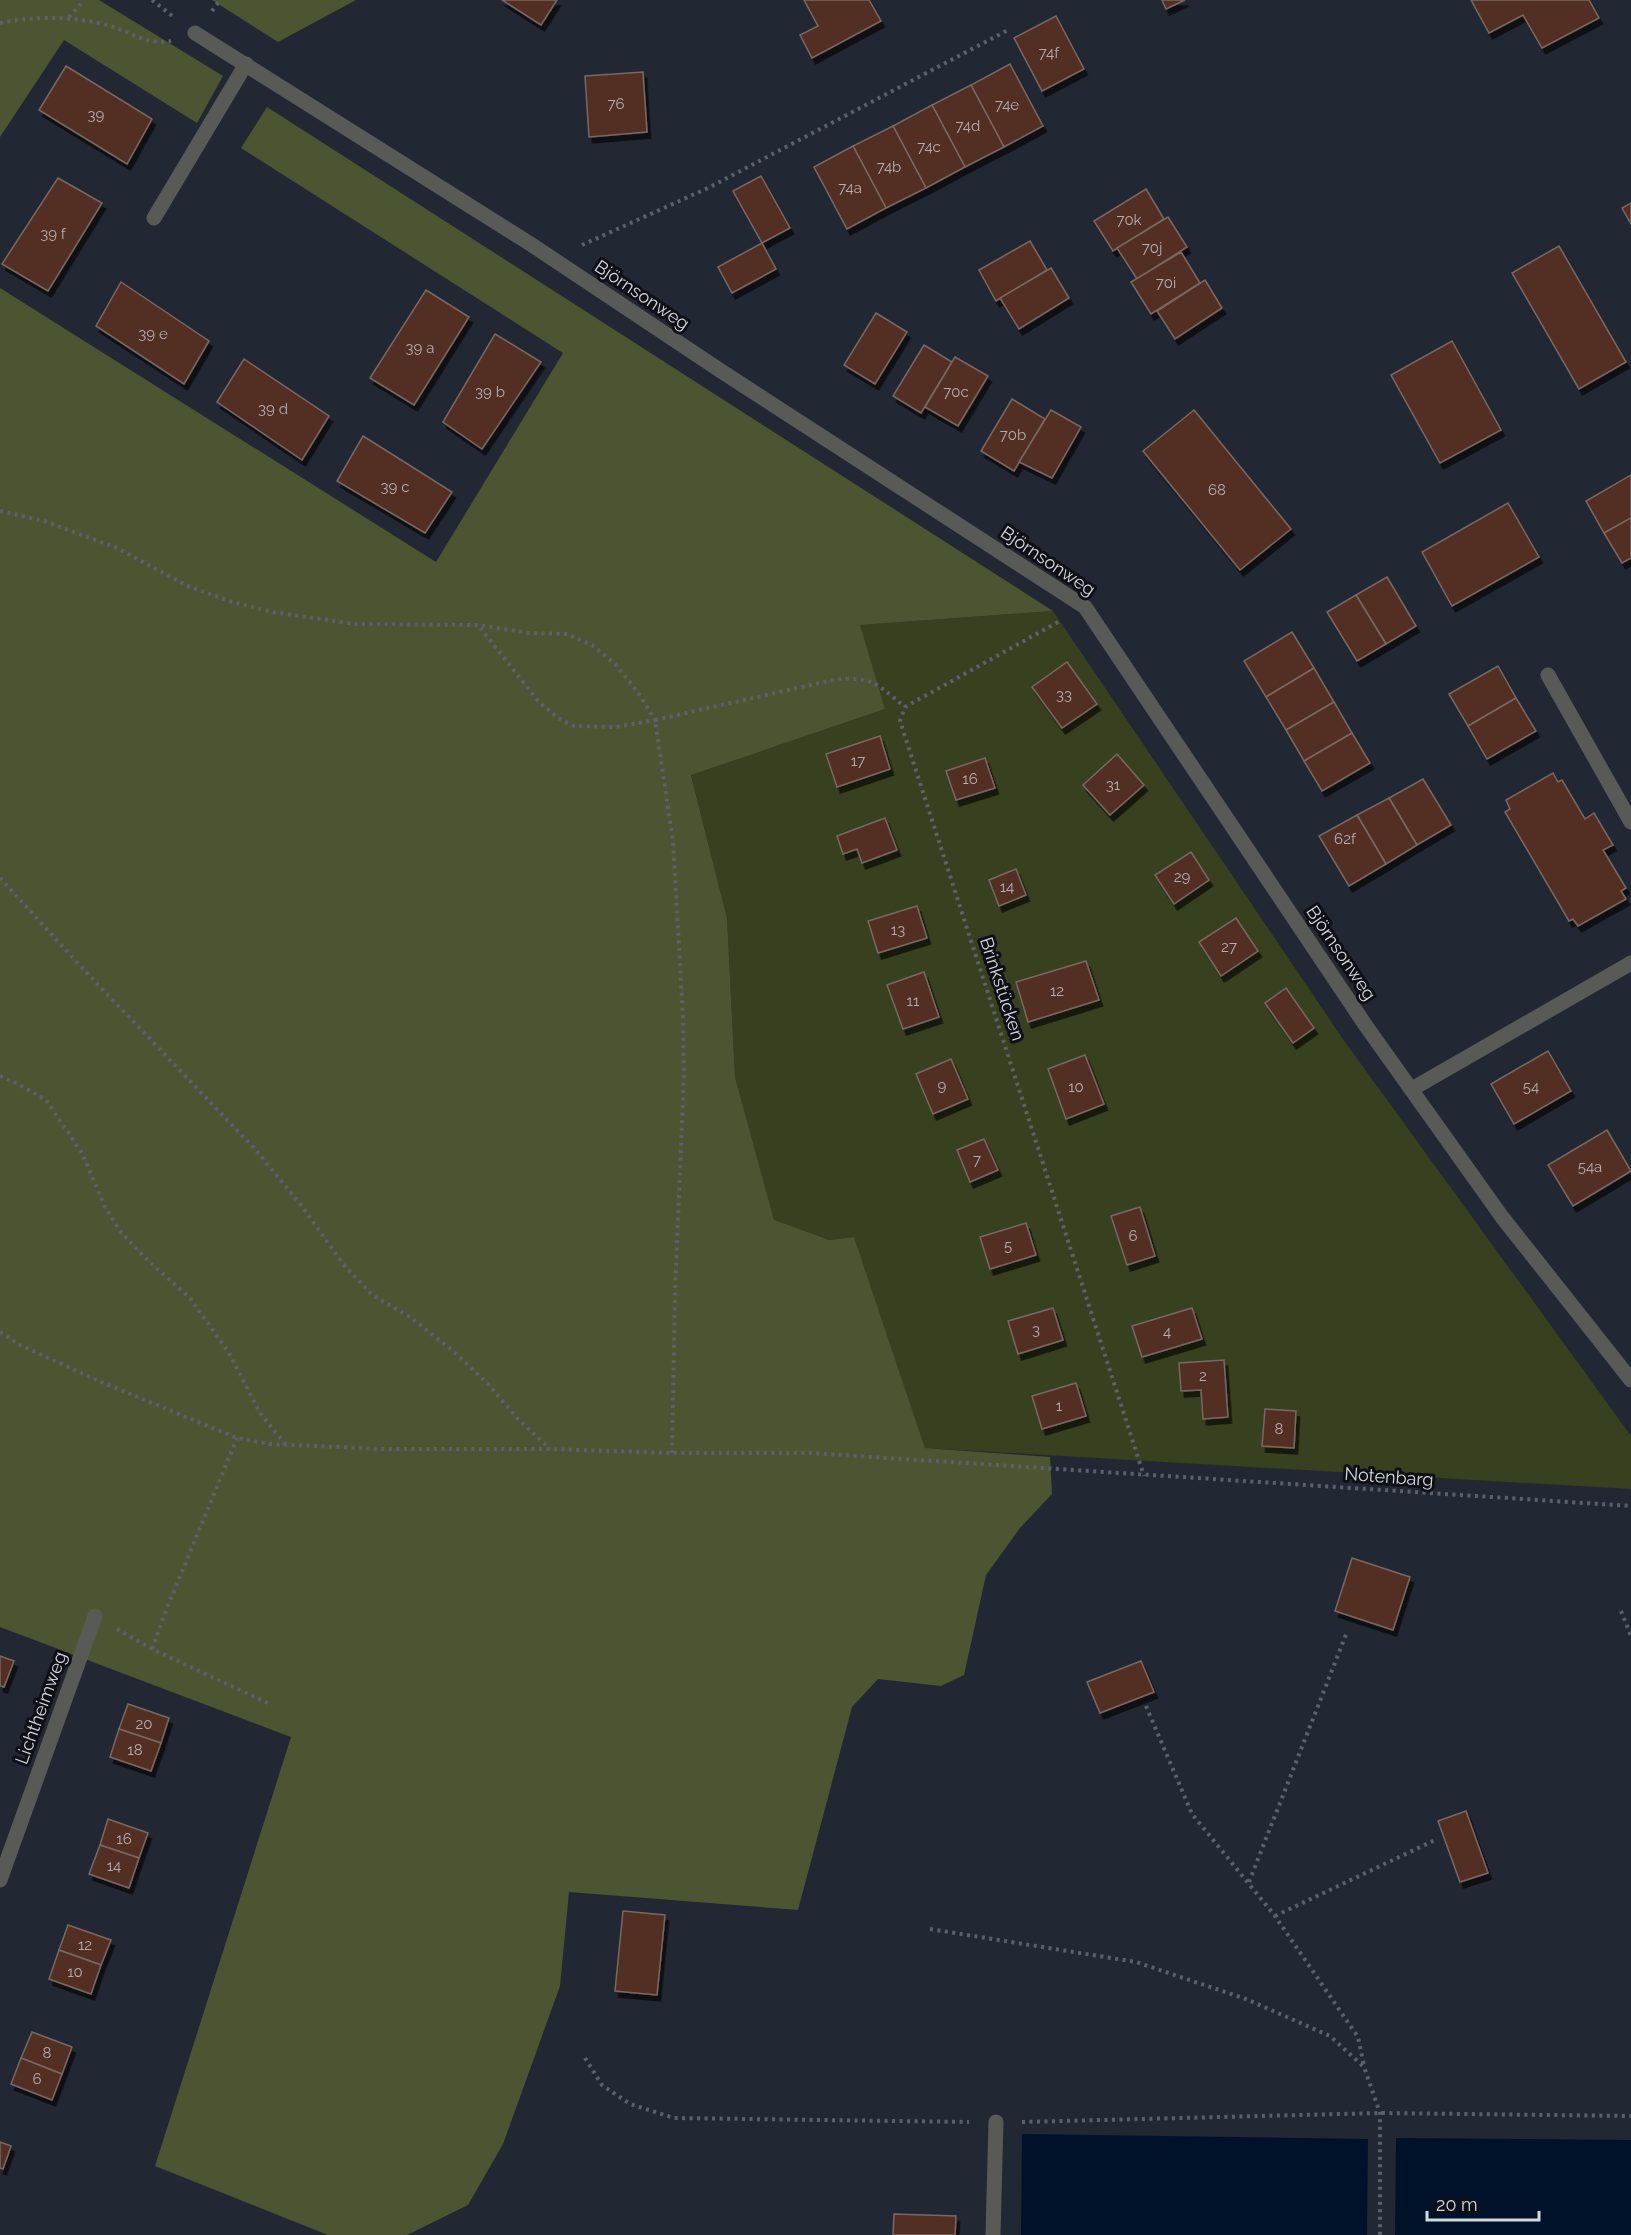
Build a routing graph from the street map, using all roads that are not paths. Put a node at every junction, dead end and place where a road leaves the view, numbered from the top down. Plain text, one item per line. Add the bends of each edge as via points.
1 (195, 33) road end
2 (246, 64) junction
3 (154, 218) dead end
4 (1548, 675) dead end
5 (1631, 822) edge
6 (1631, 963) edge
7 (1412, 1089) junction
8 (1631, 1380) edge
9 (95, 1616) road end
10 (0, 1880) edge
11 (996, 2122) road end
12 (993, 2235) edge

1 - 2 street, Björnsonweg
2 - 3 street
2 - 7 street, Björnsonweg via 1085,607
4 - 5 street
6 - 7 street
7 - 8 street, Björnsonweg via 1502,1217
9 - 10 street, Lichtheimweg
11 - 12 street

